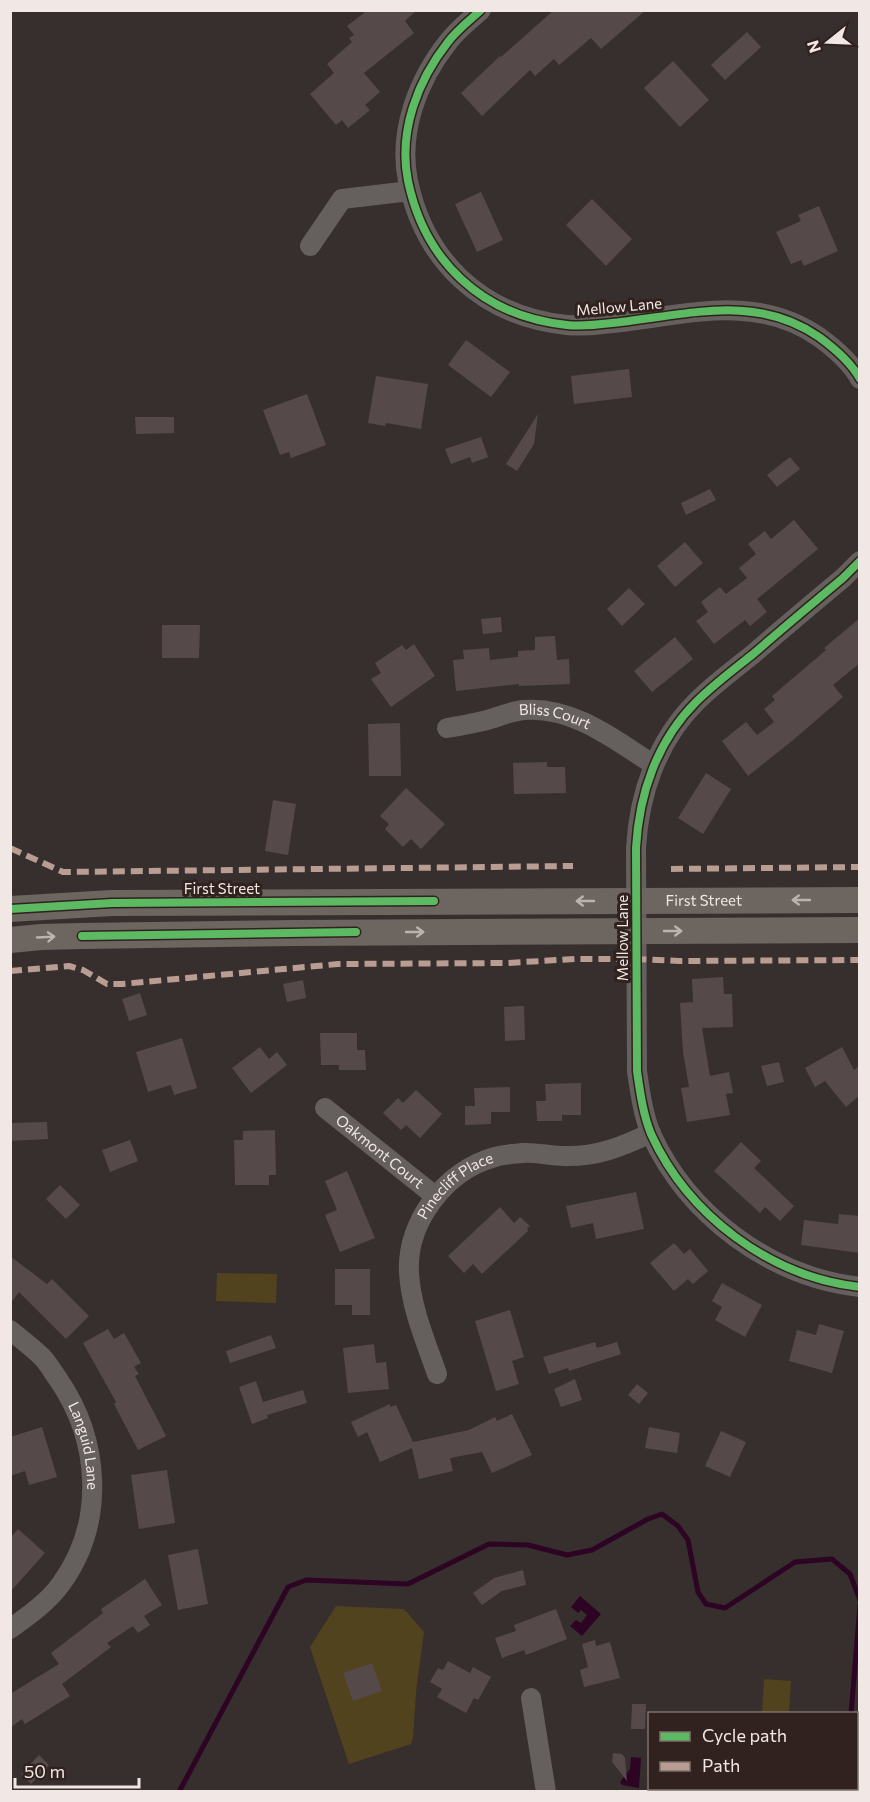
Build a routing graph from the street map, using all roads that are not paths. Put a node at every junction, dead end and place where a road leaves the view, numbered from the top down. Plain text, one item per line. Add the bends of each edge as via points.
1 (481, 10) edge
2 (410, 190) junction
3 (310, 246) dead end
4 (860, 379) edge
5 (860, 561) edge
6 (447, 728) dead end
7 (654, 765) junction
8 (636, 900) junction
9 (860, 900) edge
10 (10, 909) edge
11 (860, 930) edge
12 (636, 931) junction
13 (10, 940) edge
14 (325, 1108) dead end
15 (651, 1132) junction
16 (435, 1196) junction
17 (860, 1287) edge
18 (10, 1330) edge
19 (437, 1374) dead end
20 (10, 1629) edge
21 (531, 1698) dead end
22 (546, 1791) edge

1 - 2 street, Mellow Lane via 449,40 420,87 408,126
2 - 3 street via 342,199
2 - 4 street, Mellow Lane via 423,229 452,270 490,302 528,318 569,326 748,310 804,327 834,348
5 - 7 street, Mellow Lane via 696,702 673,730
6 - 7 street, Bliss Court via 523,710 550,712 594,726
7 - 8 street, Mellow Lane via 638,821
9 -> 8 main road, First Street
8 -> 10 main road, First Street via 112,903
8 - 12 street, Mellow Lane
12 -> 11 main road, First Street
13 -> 12 main road, First Street via 151,934
12 - 15 street, Mellow Lane via 637,1071
14 - 16 street, Oakmont Court
15 - 16 street, Pinecliff Place via 622,1147 593,1154 525,1153 495,1157 462,1172
15 - 17 street, Mellow Lane via 689,1194 745,1245 808,1276
16 - 19 street, Pinecliff Place via 415,1232 409,1272 413,1302
18 - 20 street, Languid Lane via 43,1358 70,1397 87,1439 93,1484 89,1526 74,1564 60,1586
21 - 22 street

